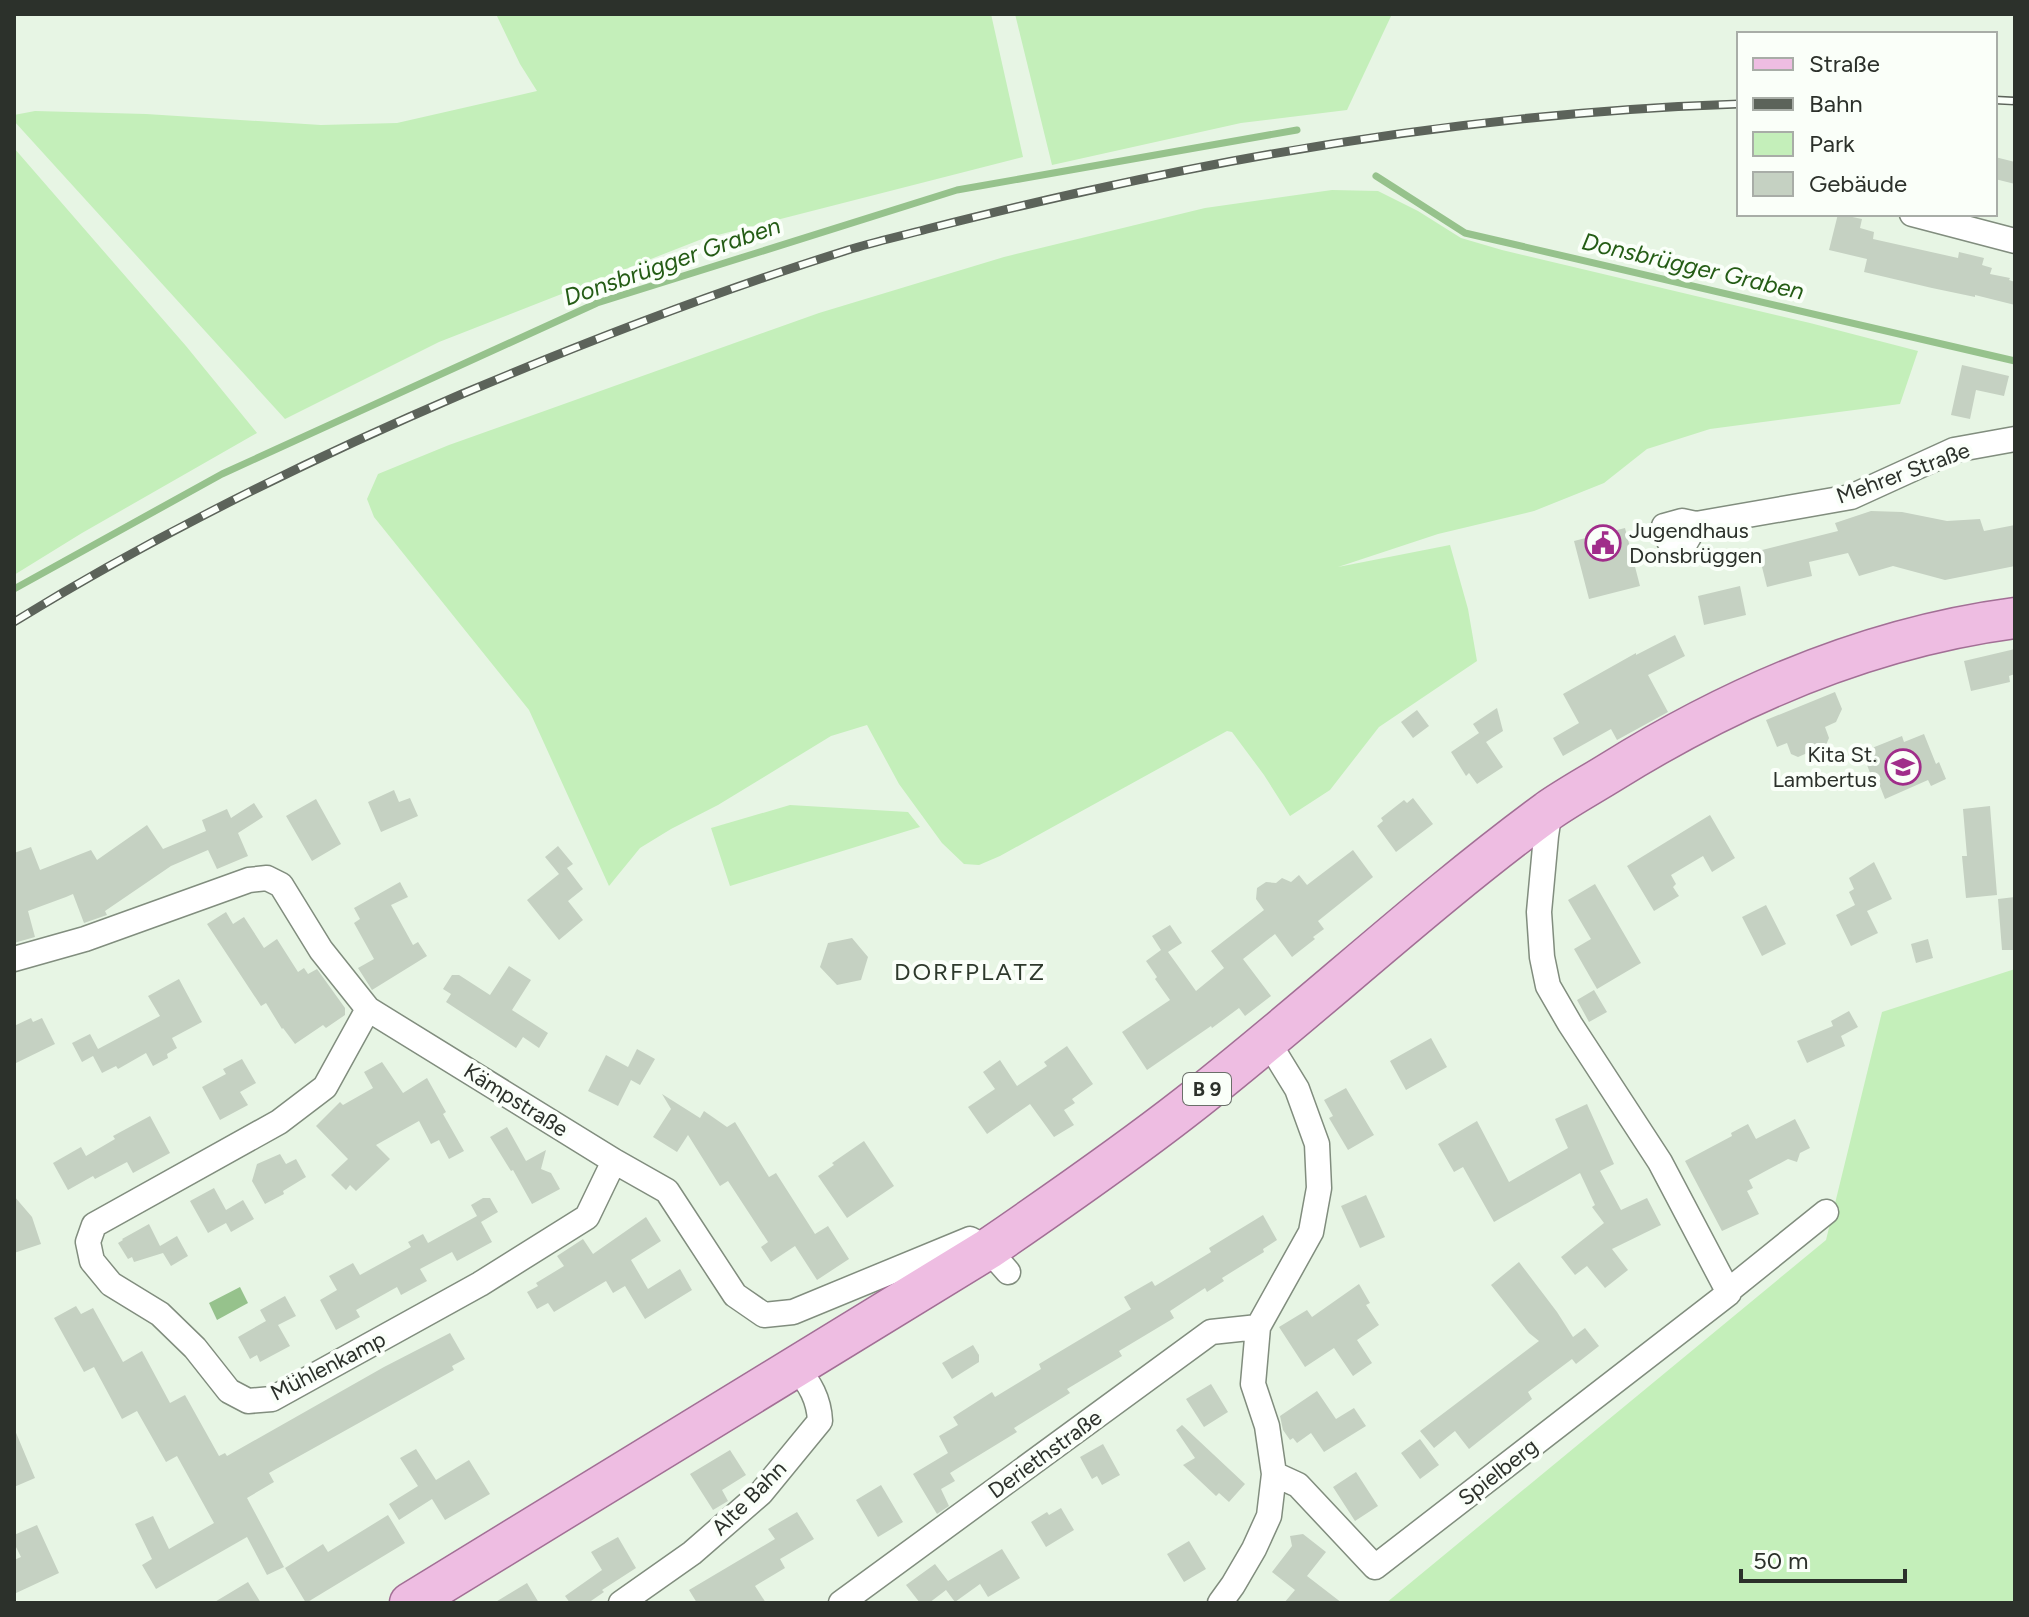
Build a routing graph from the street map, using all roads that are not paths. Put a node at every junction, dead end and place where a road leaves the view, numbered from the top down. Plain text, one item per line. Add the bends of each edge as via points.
1 (1920, 216) edge
2 (2015, 241) edge
3 (2015, 439) edge
4 (1696, 524) dead end
5 (2015, 618) edge
6 (1550, 809) junction
7 (14, 959) edge
8 (368, 1009) junction
9 (1267, 1040) junction
10 (614, 1161) junction
11 (1826, 1212) dead end
12 (998, 1260) junction
13 (1728, 1291) junction
14 (1258, 1327) junction
15 (796, 1367) junction
16 (1274, 1474) junction
17 (410, 1603) edge
18 (621, 1603) edge
19 (841, 1603) edge
20 (1220, 1603) edge

1 - 2 street
3 - 4 street, Mehrer Straße via 1954,450 1851,497
5 - 6 main road, B 9 via 1899,642 1824,667 1659,742
6 - 9 main road, B 9
6 - 13 street via 1539,912 1548,986 1660,1162
7 - 8 street, Kämpstraße via 267,878 281,885 321,950
8 - 10 street, Kämpstraße
8 - 10 street, Mühlenkamp via 325,1087 279,1122 94,1225 88,1242 92,1261 111,1284 160,1314 229,1391 248,1401 272,1399 480,1284 587,1217
9 - 12 main road, B 9 via 1057,1202
9 - 14 street via 1297,1089 1317,1144 1319,1188 1311,1232
10 - 12 street, Kämpstraße via 667,1191 735,1295 764,1315 793,1312 970,1239
11 - 13 street, Spielberg
12 - 15 main road, B 9
13 - 16 street, Spielberg via 1375,1567 1298,1485
14 - 16 street via 1253,1384 1267,1426
14 - 19 street, Deriethstraße via 1211,1332
15 - 17 main road, B 9
15 - 18 street, Alte Bahn via 811,1386 820,1421 761,1493 692,1553
16 - 20 street via 1269,1516

